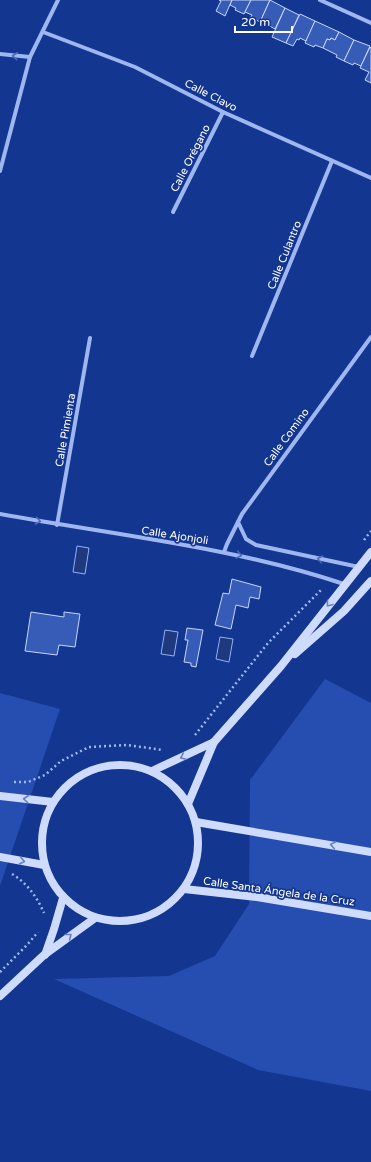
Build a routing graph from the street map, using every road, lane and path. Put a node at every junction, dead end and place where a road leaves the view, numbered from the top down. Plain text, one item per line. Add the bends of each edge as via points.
1 (58, 0) edge
2 (320, 0) edge
3 (371, 24) edge
4 (43, 32) junction
5 (0, 54) edge
6 (30, 57) junction
7 (223, 112) junction
8 (332, 161) junction
9 (0, 171) edge
10 (371, 178) edge
11 (173, 212) dead end
12 (371, 337) edge
13 (90, 338) dead end
14 (252, 356) dead end
15 (0, 514) edge
16 (238, 522) junction
17 (58, 525) junction
18 (371, 531) edge
19 (362, 542) dead end
20 (224, 552) junction
21 (371, 552) edge
22 (359, 566) junction
23 (331, 579) junction
24 (371, 581) edge
25 (344, 584) junction
26 (371, 589) edge
27 (362, 592) junction
28 (281, 666) junction
29 (193, 738) dead end
30 (214, 742) junction
31 (169, 749) dead end
32 (152, 771) junction
33 (9, 782) dead end
34 (0, 796) edge
35 (53, 802) junction
36 (188, 804) junction
37 (196, 822) junction
38 (371, 852) edge
39 (0, 857) edge
40 (44, 865) junction
41 (7, 872) dead end
42 (184, 889) junction
43 (63, 898) junction
44 (371, 916) edge
45 (95, 918) junction
46 (44, 919) dead end
47 (40, 930) dead end
48 (44, 955) junction
49 (0, 972) edge
50 (0, 996) edge

1 - 4 street
2 - 3 street
4 - 6 street
4 - 7 street, Calle Clavo via 136,67
6 -> 5 street
6 - 9 street
7 - 8 street, Calle Clavo
7 - 11 street, Calle Orégano
8 - 10 street, Calle Clavo
8 - 14 street, Calle Culantro
12 - 16 street, Calle Comino via 261,486
13 - 17 street, Calle Pimienta
15 -> 17 street, Calle Ajonjoli
16 - 20 street, Calle Comino
22 -> 16 street via 256,545 246,539
17 - 20 street, Calle Ajonjoli
18 - 19 path
20 -> 23 street, Calle Ajonjoli
21 - 22 main road
22 - 25 main road
23 - 25 street, Calle Ajonjoli
23 - 29 path via 268,643
24 - 27 main road
25 -> 28 main road
26 - 27 street
27 - 28 main road
28 - 30 main road
30 -> 32 main road
30 - 36 main road
31 - 33 path via 127,745 89,747 61,762 45,775 28,782
32 - 35 main road via 124,764 96,768 71,781
32 - 36 main road via 172,785
35 -> 34 main road
35 - 40 main road via 44,821 41,843
36 - 37 main road
38 -> 37 main road
37 - 42 main road via 199,845 195,868
39 -> 40 main road
40 - 43 main road via 52,883
41 - 46 path via 24,882 44,912
42 - 44 main road, Calle Santa Ángela de la Cruz via 257,897
42 - 45 main road via 166,907 144,918 120,922
43 - 45 main road via 78,910
43 - 48 main road
48 -> 45 main road
47 - 49 path
48 - 50 main road

